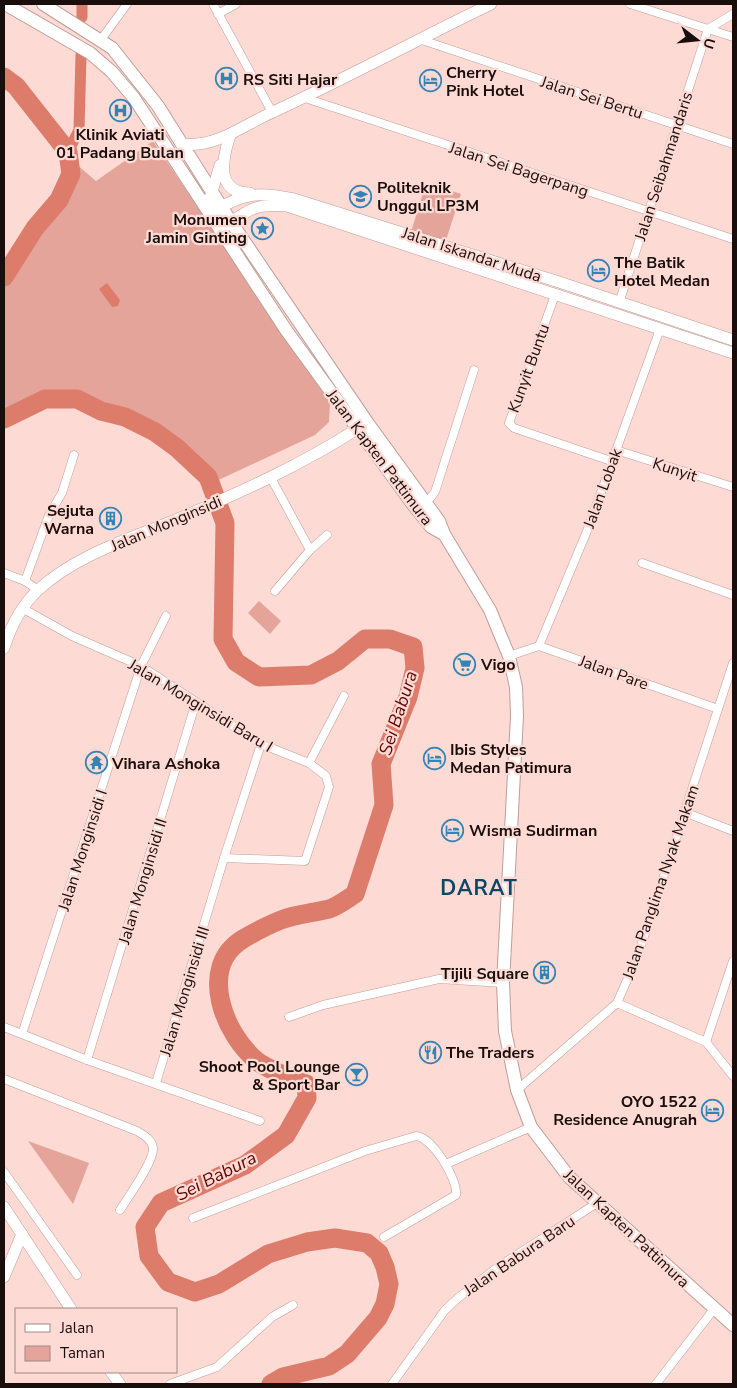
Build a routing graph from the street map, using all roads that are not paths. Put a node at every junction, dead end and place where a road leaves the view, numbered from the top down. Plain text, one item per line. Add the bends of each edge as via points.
1 (5, 4) edge
2 (43, 4) edge
3 (127, 4) edge
4 (213, 4) edge
5 (236, 4) edge
6 (630, 4) edge
7 (486, 5) edge
8 (218, 14) junction
9 (733, 14) edge
10 (708, 29) junction
11 (733, 38) edge
12 (100, 40) junction
13 (422, 40) junction
14 (305, 98) junction
15 (272, 112) junction
16 (676, 125) junction
17 (230, 135) junction
18 (182, 144) junction
19 (733, 144) edge
20 (214, 191) junction
21 (253, 193) junction
22 (213, 209) junction
23 (649, 212) junction
24 (231, 222) junction
25 (220, 229) junction
26 (733, 239) edge
27 (519, 270) junction
28 (516, 282) junction
29 (555, 295) junction
30 (619, 303) junction
31 (660, 329) junction
32 (733, 340) edge
33 (733, 353) edge
34 (474, 370) dead end
35 (357, 429) junction
36 (616, 450) junction
37 (74, 455) dead end
38 (612, 461) junction
39 (271, 478) junction
40 (733, 487) edge
41 (426, 503) junction
42 (444, 534) junction
43 (327, 535) dead end
44 (310, 550) junction
45 (642, 563) dead end
46 (4, 573) edge
47 (25, 581) junction
48 (38, 590) junction
49 (274, 591) dead end
50 (733, 595) edge
51 (22, 608) junction
52 (166, 616) dead end
53 (539, 646) junction
54 (4, 648) edge
55 (509, 656) junction
56 (733, 663) edge
57 (141, 666) junction
58 (344, 696) dead end
59 (196, 702) junction
60 (718, 709) junction
61 (261, 744) junction
62 (309, 763) junction
63 (684, 812) junction
64 (733, 830) edge
65 (224, 858) junction
66 (733, 962) edge
67 (503, 983) junction
68 (617, 1003) junction
69 (289, 1017) dead end
70 (4, 1027) edge
71 (22, 1034) junction
72 (706, 1042) junction
73 (87, 1060) junction
74 (733, 1076) edge
75 (4, 1079) edge
76 (156, 1083) junction
77 (517, 1090) junction
78 (260, 1121) dead end
79 (531, 1127) junction
80 (446, 1164) junction
81 (4, 1172) edge
82 (597, 1203) junction
83 (4, 1206) edge
84 (120, 1210) dead end
85 (194, 1218) dead end
86 (22, 1234) junction
87 (384, 1237) dead end
88 (77, 1275) dead end
89 (4, 1277) edge
90 (293, 1305) dead end
91 (70, 1308) edge
92 (714, 1309) junction
93 (733, 1325) edge
94 (112, 1373) edge
95 (120, 1384) edge
96 (170, 1384) edge
97 (392, 1384) edge
98 (656, 1384) edge

1 - 22 main road via 90,53 112,72
2 - 12 main road
3 - 12 street
4 - 8 street
5 - 8 street
6 - 10 street
7 - 13 main road
8 - 15 street
9 - 10 street
10 - 11 street
10 - 16 street, Jalan Seibahmandaris
12 - 18 main road via 112,48 137,78
13 - 14 main road
13 - 16 street, Jalan Sei Bertu
14 - 15 main road
14 - 23 street, Jalan Sei Bagerpang
15 - 17 main road
16 - 19 street, Jalan Sei Bertu
16 - 23 street, Jalan Seibahmandaris
17 - 18 main road via 201,145
17 - 20 main road
17 - 21 main road via 222,167 225,180 236,191
18 - 20 main road
20 - 22 main road
21 - 22 main road, Jalan Iskandar Muda
21 - 27 main road, Jalan Iskandar Muda via 294,199
22 - 24 main road, Jalan Kapten Pattimura
22 - 25 main road, Jalan Kapten Pattimura
23 - 26 street, Jalan Sei Bagerpang
23 - 30 street, Jalan Seibahmandaris
24 - 25 main road, Jalan Iskandar Muda
24 - 28 main road, Jalan Iskandar Muda via 264,204 287,206
24 - 41 main road, Jalan Kapten Pattimura
25 - 35 main road, Jalan Kapten Pattimura via 286,330
27 - 28 main road
27 - 30 main road, Jalan Iskandar Muda
28 - 29 main road, Jalan Iskandar Muda
29 - 31 main road, Jalan Iskandar Muda
29 - 38 street, Kunyit Buntu via 509,424
30 - 32 main road, Jalan Iskandar Muda
31 - 33 main road, Jalan Iskandar Muda
31 - 36 street, Jalan Lobak
34 - 41 street via 435,492
35 - 39 main road, Jalan Monginsidi
35 - 42 main road, Jalan Kapten Pattimura via 416,508 432,527
36 - 38 street, Jalan Lobak
36 - 40 street, Kunyit
37 - 47 street via 62,493 49,515
38 - 53 street, Jalan Lobak
39 - 44 street
39 - 48 main road, Jalan Monginsidi via 102,550 63,571
41 - 42 main road, Jalan Kapten Pattimura
42 - 55 main road, Jalan Kapten Pattimura via 490,610
43 - 44 street
44 - 49 street
45 - 50 street
46 - 47 street
47 - 48 street
48 - 51 main road, Jalan Monginsidi
51 - 54 main road, Jalan Monginsidi
51 - 57 street, Jalan Monginsidi Baru I via 72,636
52 - 57 street, Jalan Monginsidi I
53 - 55 street
53 - 60 street, Jalan Pare
55 - 67 main road, Jalan Kapten Pattimura via 516,687 517,716
56 - 60 street, Jalan Panglima Nyak Makam
57 - 59 street, Jalan Monginsidi Baru I
57 - 71 street, Jalan Monginsidi I
58 - 62 street
59 - 61 street, Jalan Monginsidi Baru I
59 - 73 street, Jalan Monginsidi II
60 - 63 street, Jalan Panglima Nyak Makam
61 - 62 street, Jalan Monginsidi Baru I
61 - 65 street, Jalan Monginsidi III
62 - 65 street, Jalan Monginsidi Baru I via 326,776 329,787 305,861
63 - 64 street
63 - 68 street, Jalan Panglima Nyak Makam via 638,955
65 - 76 street, Jalan Monginsidi III
66 - 72 street
67 - 69 street via 439,979 323,1004
67 - 77 main road, Jalan Kapten Pattimura via 505,1031
68 - 72 street
68 - 77 street, Jalan Panglima Nyak Makam
70 - 71 street
71 - 73 street
72 - 74 street
73 - 76 street
75 - 84 street via 137,1131 150,1140 153,1148 149,1161
76 - 78 street
77 - 79 main road, Jalan Kapten Pattimura
79 - 80 street
79 - 82 main road, Jalan Kapten Pattimura via 569,1177
80 - 85 street via 425,1139 416,1136 365,1151
80 - 87 street via 457,1191 454,1198
81 - 88 street
82 - 92 main road, Jalan Kapten Pattimura
82 - 97 street, Jalan Babura Baru via 498,1267 458,1298 445,1310
83 - 86 main road
86 - 89 main road
86 - 91 main road
90 - 96 street via 272,1317 217,1367
92 - 93 main road, Jalan Kapten Pattimura
92 - 98 street
94 - 95 main road

